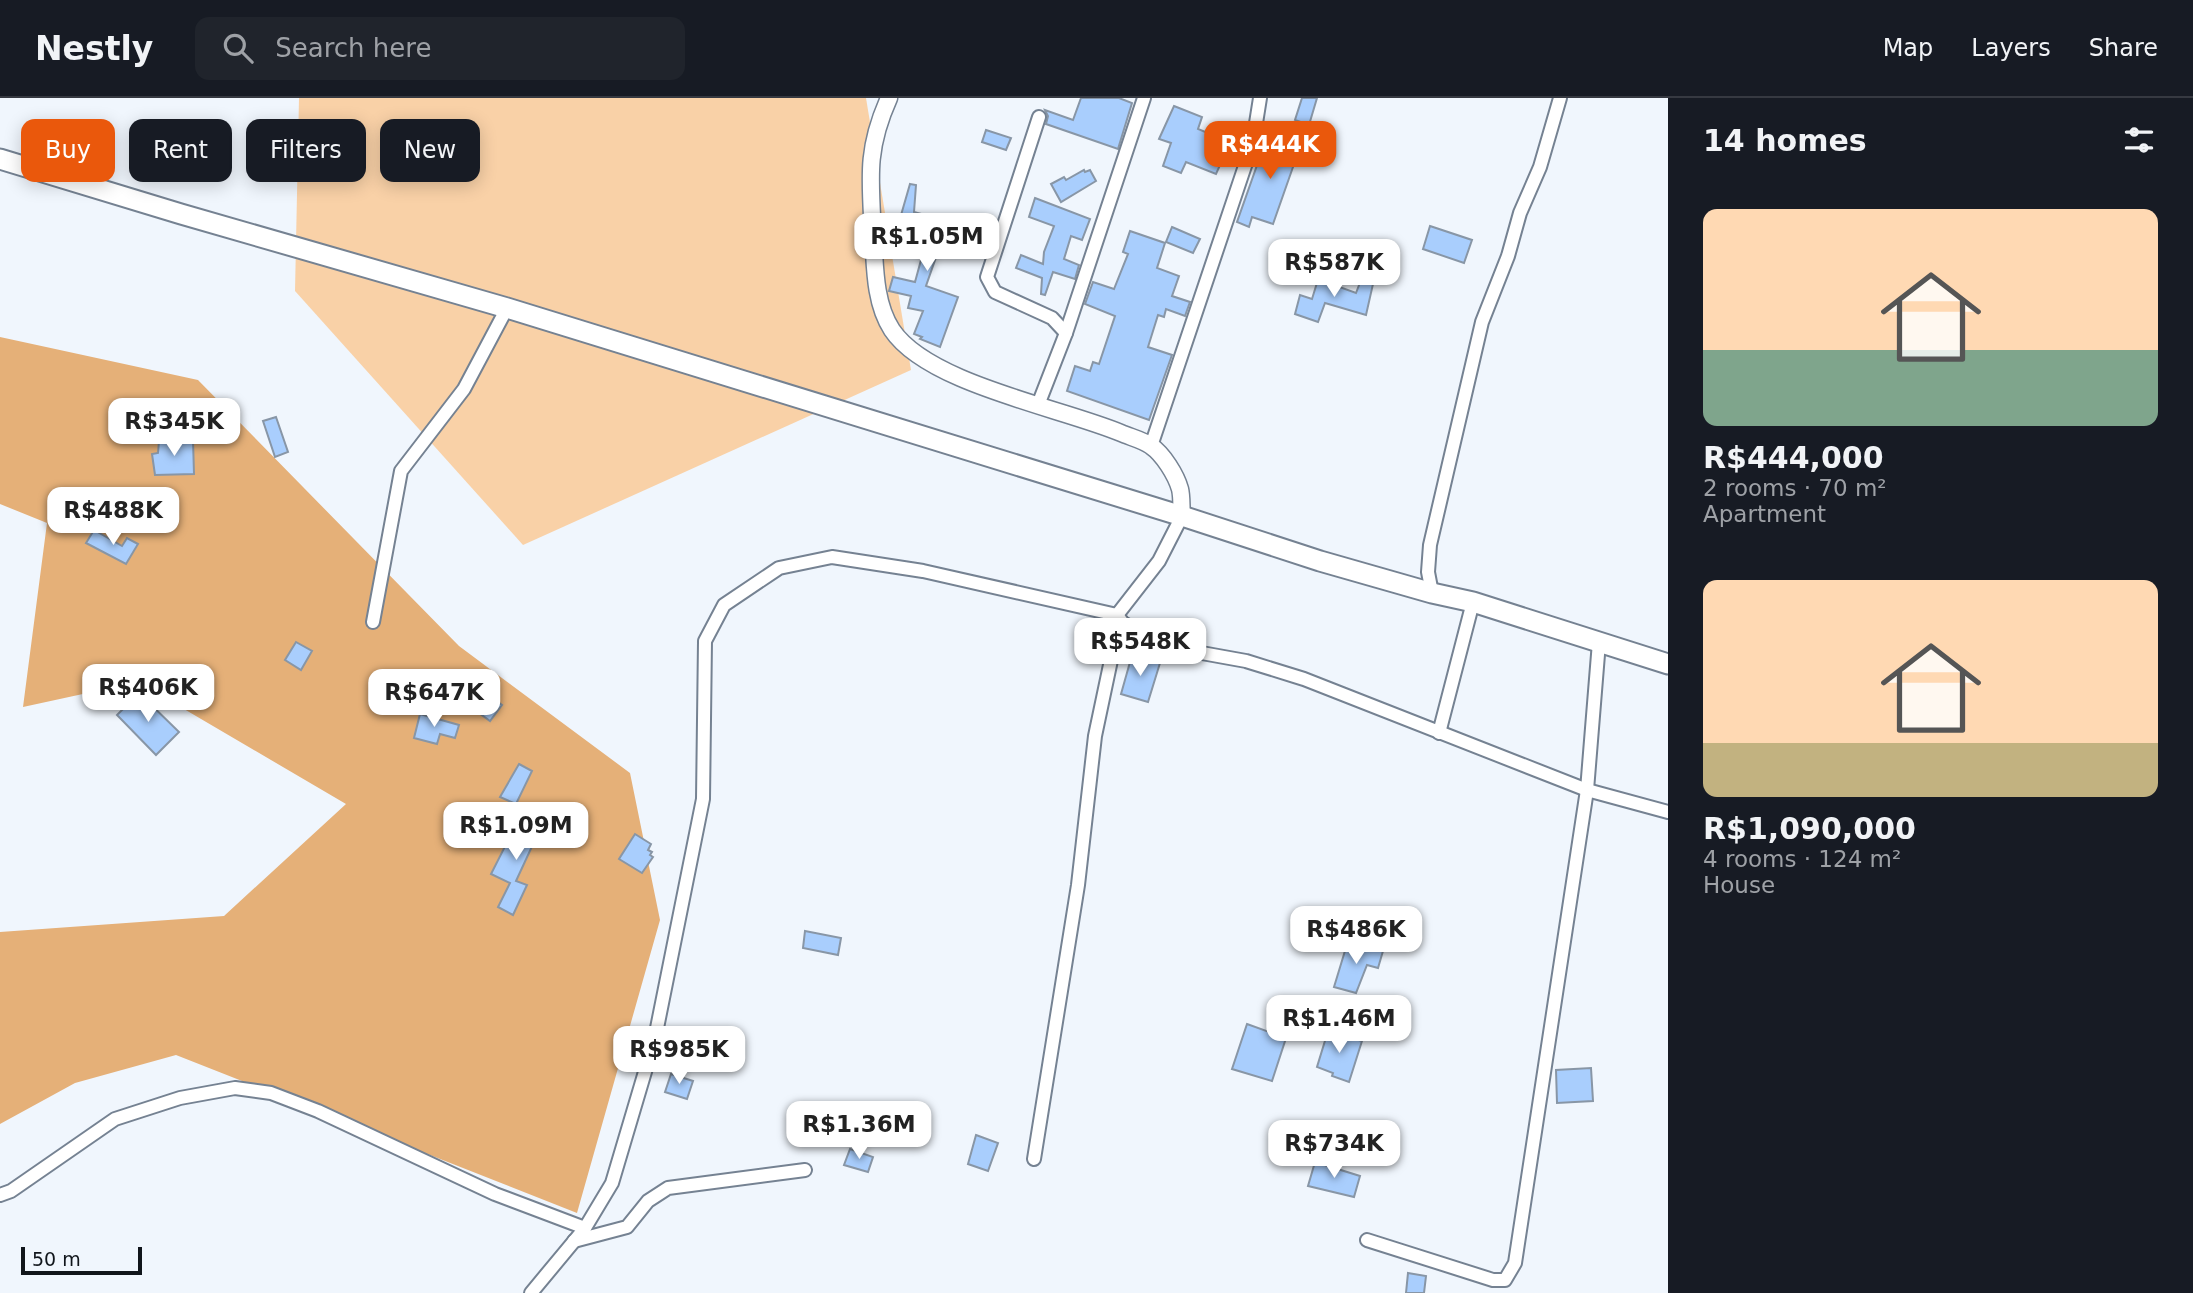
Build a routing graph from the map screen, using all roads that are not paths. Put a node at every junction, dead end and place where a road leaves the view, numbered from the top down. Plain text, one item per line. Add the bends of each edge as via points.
1 (889, 98) edge
2 (1144, 98) edge
3 (1260, 98) edge
4 (1560, 98) edge
5 (1039, 117) dead end
6 (0, 159) edge
7 (508, 308) junction
8 (1066, 333) junction
9 (1038, 405) junction
10 (1151, 446) junction
11 (1182, 516) junction
12 (1432, 593) junction
13 (1473, 602) junction
14 (1120, 619) junction
15 (373, 622) dead end
16 (1599, 642) junction
17 (1668, 664) edge
18 (1439, 733) junction
19 (1587, 790) junction
20 (1668, 812) edge
21 (1034, 1159) dead end
22 (805, 1170) dead end
23 (0, 1195) edge
24 (585, 1228) junction
25 (1367, 1240) dead end
26 (574, 1241) junction
27 (531, 1293) edge

1 - 9 street via 871,149 870,185 876,280 884,314 909,348 936,365 1000,394
2 - 8 street
3 - 10 street via 1253,142
4 - 12 street via 1540,167 1482,322 1430,545
5 - 8 street via 987,277 995,292 1052,318
6 - 7 main road
7 - 11 main road
7 - 15 street via 464,389 401,471
8 - 9 street
9 - 10 street
10 - 11 street via 1181,490
11 - 12 main road
11 - 14 street via 1159,561
12 - 13 main road
13 - 16 main road
13 - 18 street
14 - 18 street via 1163,646 1304,679
14 - 21 street via 1095,736 1078,885
14 - 24 street via 923,571 832,557 779,568 724,605 705,641 703,799 655,1038 612,1183
16 - 17 main road
16 - 19 street
18 - 19 street
19 - 20 street
19 - 25 street via 1515,1263 1505,1280 1493,1280
22 - 26 street via 668,1188 648,1200 627,1227
23 - 24 street via 115,1119 180,1098 235,1088 271,1093 317,1111 495,1194
24 - 26 street
26 - 27 street

